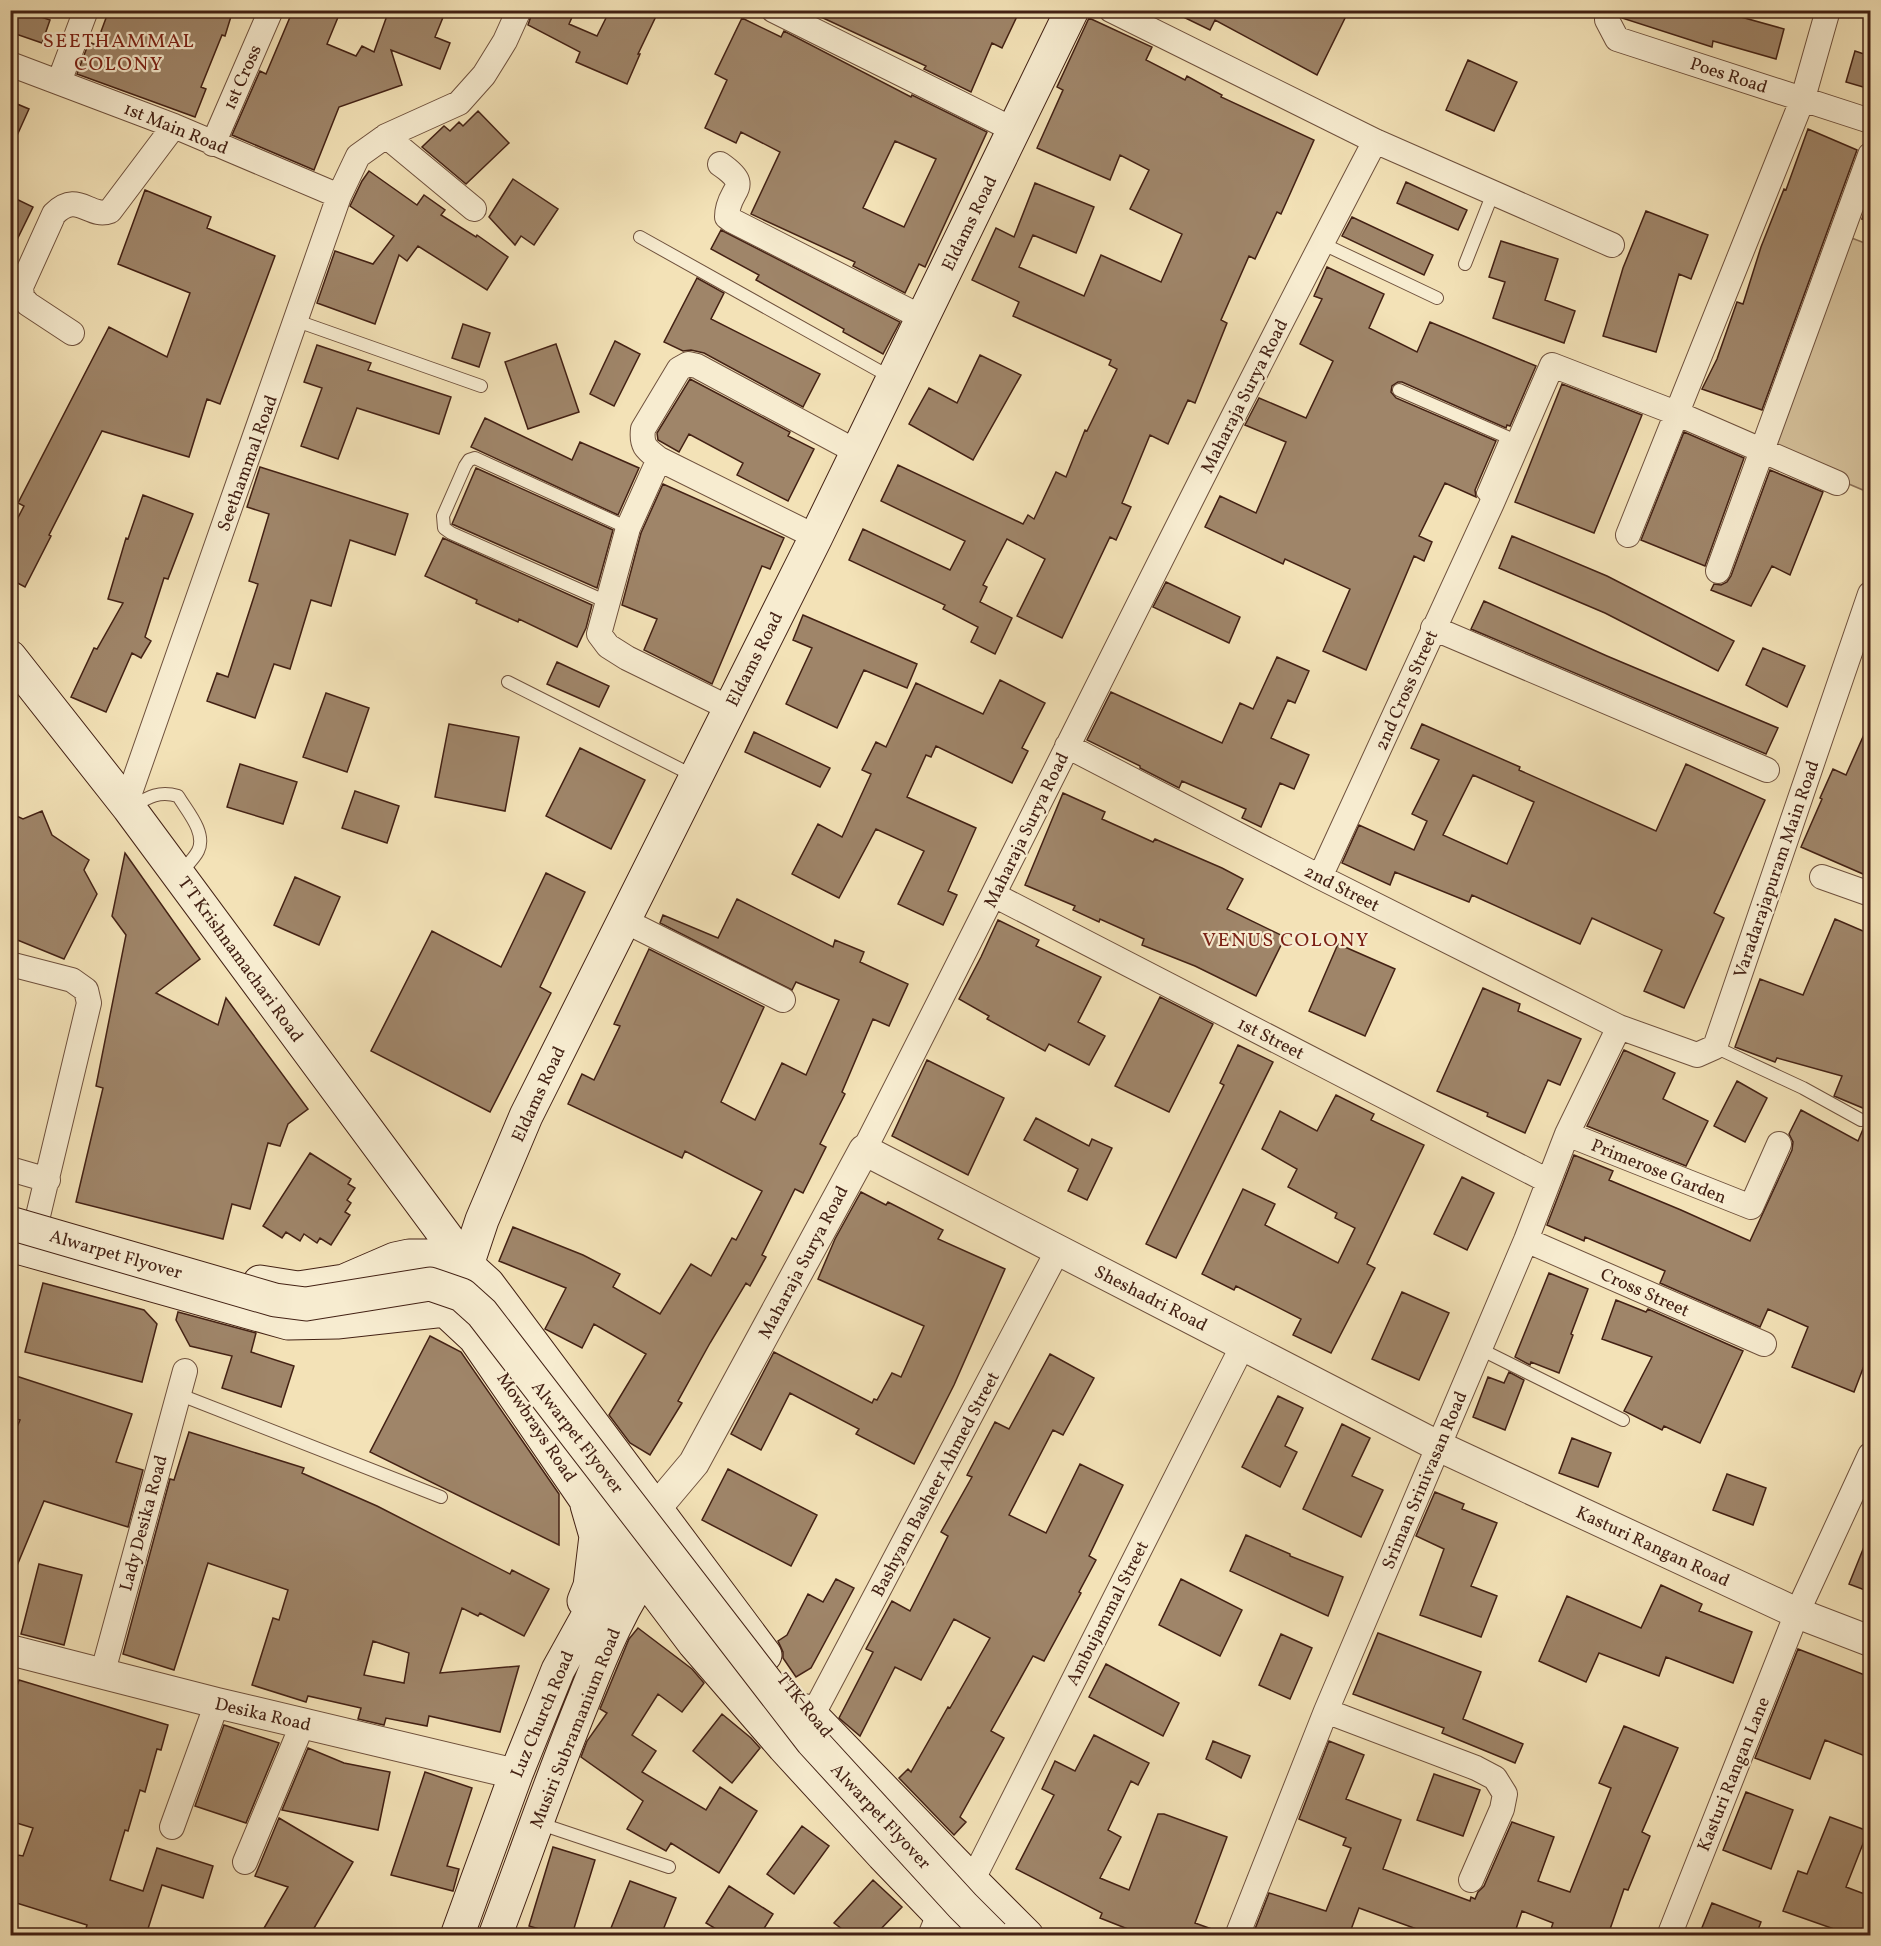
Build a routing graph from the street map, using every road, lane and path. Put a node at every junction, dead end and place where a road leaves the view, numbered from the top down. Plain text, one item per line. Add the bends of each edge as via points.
1 (87, 10) edge
2 (271, 10) edge
3 (519, 10) edge
4 (773, 10) edge
5 (1072, 10) edge
6 (1111, 10) edge
7 (1608, 10) edge
8 (1828, 10) edge
9 (10, 64) edge
10 (59, 82) junction
11 (1803, 98) junction
12 (1870, 122) edge
13 (174, 126) junction
14 (1014, 130) junction
15 (386, 136) junction
16 (1375, 141) junction
17 (213, 144) junction
18 (1870, 155) edge
19 (720, 164) dead end
20 (1493, 193) junction
21 (339, 196) junction
22 (474, 209) dead end
23 (640, 237) dead end
24 (1322, 243) junction
25 (1612, 244) dead end
26 (1466, 264) dead end
27 (1437, 298) dead end
28 (923, 318) junction
29 (297, 321) junction
30 (72, 333) dead end
31 (893, 378) junction
32 (481, 386) dead end
33 (1399, 390) dead end
34 (1676, 413) junction
35 (1763, 451) junction
36 (857, 452) junction
37 (659, 459) junction
38 (1837, 483) dead end
39 (1492, 503) junction
40 (628, 528) junction
41 (1628, 535) dead end
42 (816, 537) junction
43 (1718, 571) dead end
44 (1870, 594) edge
45 (607, 602) junction
46 (1433, 628) junction
47 (10, 657) edge
48 (508, 682) dead end
49 (729, 708) junction
50 (1067, 746) junction
51 (1767, 770) dead end
52 (695, 777) junction
53 (128, 806) junction
54 (178, 874) junction
55 (1320, 877) junction
56 (1822, 878) dead end
57 (1870, 894) edge
58 (994, 895) junction
59 (623, 920) junction
60 (10, 964) edge
61 (783, 1000) dead end
62 (1619, 1027) junction
63 (1715, 1047) junction
64 (1861, 1120) dead end
65 (1567, 1134) junction
66 (1779, 1144) dead end
67 (864, 1150) junction
68 (10, 1169) edge
69 (48, 1180) junction
70 (1548, 1181) junction
71 (20, 1217) edge
72 (1526, 1240) junction
73 (20, 1247) edge
74 (1058, 1250) junction
75 (467, 1265) junction
76 (445, 1311) junction
77 (1764, 1344) dead end
78 (1243, 1345) junction
79 (1480, 1349) junction
80 (182, 1382) joint
81 (1623, 1420) dead end
82 (1438, 1446) junction
83 (1870, 1455) edge
84 (441, 1497) dead end
85 (585, 1497) junction
86 (665, 1519) junction
87 (634, 1562) junction
88 (666, 1604) junction
89 (1797, 1613) junction
90 (609, 1636) junction
91 (1870, 1641) edge
92 (10, 1650) edge
93 (558, 1670) junction
94 (102, 1675) junction
95 (217, 1703) junction
96 (1326, 1711) junction
97 (812, 1718) junction
98 (303, 1723) junction
99 (516, 1774) junction
100 (537, 1822) junction
101 (172, 1827) dead end
102 (245, 1862) dead end
103 (669, 1867) dead end
104 (1471, 1880) dead end
105 (972, 1881) junction
106 (943, 1928) edge
107 (457, 1935) edge
108 (495, 1935) edge
109 (993, 1935) edge
110 (1027, 1935) edge
111 (1237, 1935) edge
112 (1669, 1935) edge

1 - 10 street
2 - 17 street, 1st Cross
3 - 15 street, Seethammal Road via 484,75 459,103
4 - 14 street
5 - 14 main road, Eldams Road
6 - 16 street
7 - 11 street, Poes Road via 1607,20 1617,39
8 - 11 street
9 - 10 street, 1st Main Road
10 - 13 street, 1st Main Road
11 - 12 street, Poes Road
11 - 34 street
13 - 17 street, 1st Main Road
13 - 30 street via 110,211 104,213 70,203 54,214 21,287 22,297
14 - 28 main road, Eldams Road
15 - 21 street, Seethammal Road via 358,156
15 - 22 street
16 - 20 street
16 - 24 street, Maharaja Surya Road
17 - 21 street, 1st Main Road
18 - 35 street
19 - 28 street via 734,174 738,188 727,217
20 - 25 street
20 - 26 lane
21 - 29 street, Seethammal Road
23 - 31 lane
24 - 27 lane
24 - 50 street, Maharaja Surya Road
28 - 31 main road, Eldams Road
29 - 32 lane
29 - 53 street, Seethammal Road
31 - 36 main road, Eldams Road
33 - 39 lane via 1507,437 1483,493
34 - 35 street
34 - 39 street, 2nd Cross Street via 1552,365
34 - 41 street
35 - 38 street
35 - 43 street
36 - 37 street via 688,364 679,369 643,429 642,440 647,450
36 - 42 main road, Eldams Road
37 - 40 street
37 - 42 street
39 - 46 street, 2nd Cross Street
40 - 45 street
40 - 45 lane via 475,458 465,466 443,516 444,528 451,533
42 - 49 main road, Eldams Road
44 - 63 street, Varadarajapuram Main Road
45 - 49 street via 599,634 608,646
46 - 51 street
46 - 55 street, 2nd Cross Street
47 - 53 main road, T T Krishnamachari Road
48 - 52 lane
49 - 52 main road, Eldams Road
50 - 55 street, 2nd Street
50 - 58 street, Maharaja Surya Road
52 - 59 main road, Eldams Road
53 - 54 main road, T T Krishnamachari Road
53 - 54 lane via 154,794 178,796 201,842 198,853
54 - 75 main road, T T Krishnamachari Road
55 - 62 street, 2nd Street
56 - 57 street
58 - 67 street, Maharaja Surya Road
58 - 70 street, 1st Street
59 - 61 street
59 - 75 main road, Eldams Road via 526,1116
60 - 69 street via 72,980 86,990 89,1003
62 - 63 street via 1697,1055
62 - 65 street, Sriman Srinivasan Road
63 - 64 lane
65 - 66 street, Primerose Garden via 1751,1207
65 - 70 street, Sriman Srinivasan Road
67 - 74 street, Sheshadri Road
67 - 86 street, Maharaja Surya Road
68 - 69 street
69 - 71 street
70 - 72 street, Sriman Srinivasan Road
71 - 73 street
71 - 75 main road via 243,1280 297,1288 344,1281 409,1256 430,1256
71 - 109 main road, Alwarpet Flyover, bridge via 275,1300 306,1304 430,1284 462,1294 482,1313 812,1741
72 - 77 street, Cross Street
72 - 79 street, Sriman Srinivasan Road
73 - 76 main road via 288,1323
74 - 78 street, Sheshadri Road
74 - 97 street, Bashyam Basheer Ahmed Street
75 - 76 main road, Eldams Road
75 - 86 main road via 488,1284
76 - 85 main road, Mowbrays Road via 476,1338
78 - 82 street, Sheshadri Road
78 - 105 street, Ambujammal Street
79 - 81 lane
79 - 82 street, Sriman Srinivasan Road
80 - 84 lane
80 - 94 street, Lady Desika Road
82 - 89 street, Kasturi Rangan Road
82 - 96 street, Sriman Srinivasan Road
83 - 89 street, Kasturi Rangan Lane
85 - 87 main road, Mowbrays Road
85 - 93 main road via 596,1536 590,1586
86 - 87 main road, Musiri Subramanium Road
86 - 97 main road, TTK Road
87 - 88 main road, Mowbrays Road
87 - 90 main road, Musiri Subramanium Road
87 - 93 main road, Luz Church Road
88 - 90 main road via 645,1611
88 - 106 main road, Mowbrays Road via 694,1643
89 - 91 street, Kasturi Rangan Road
89 - 112 street, Kasturi Rangan Lane
90 - 100 main road, Musiri Subramanium Road
92 - 94 street, Desika Road
93 - 99 main road, Luz Church Road
94 - 95 street, Desika Road
95 - 98 street, Desika Road
95 - 101 street
96 - 104 street via 1495,1778 1505,1794 1502,1809
96 - 111 street, Sriman Srinivasan Road
97 - 105 main road, TTK Road
98 - 99 street, Desika Road
98 - 102 street
99 - 107 main road, Luz Church Road
100 - 103 lane
100 - 108 main road, Musiri Subramanium Road
105 - 110 main road, TTK Road

